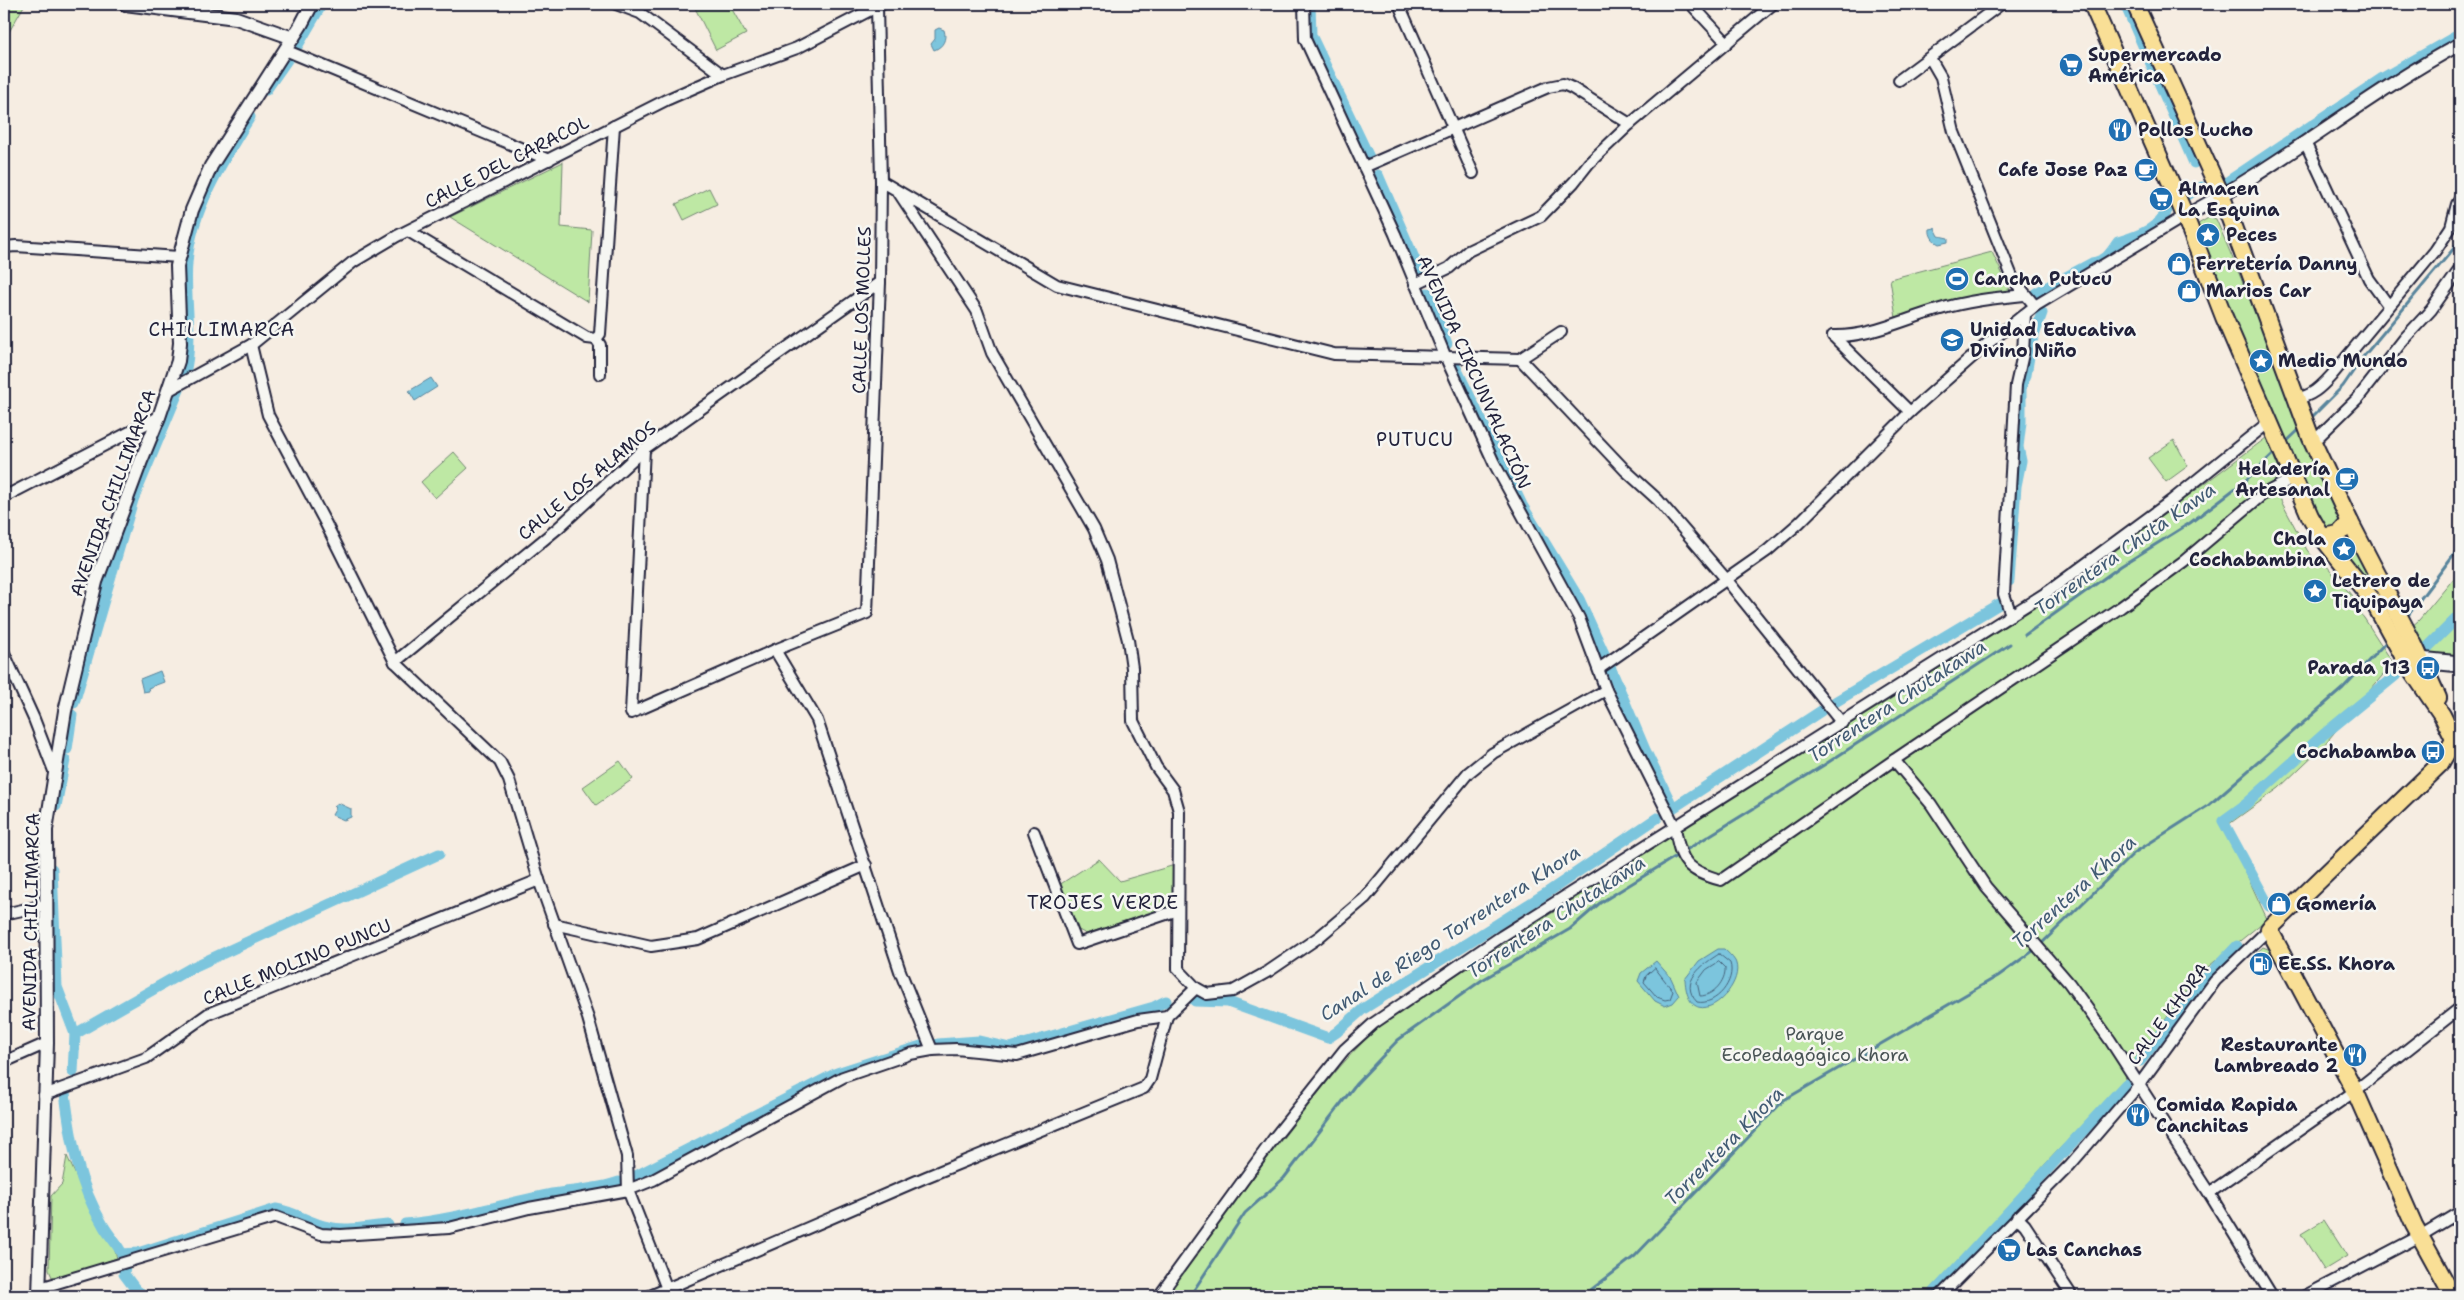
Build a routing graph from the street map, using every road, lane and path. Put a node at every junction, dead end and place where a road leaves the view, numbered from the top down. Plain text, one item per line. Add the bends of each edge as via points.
1 (125, 4) edge
2 (312, 4) edge
3 (616, 4) edge
4 (1304, 4) edge
5 (1691, 4) edge
6 (1773, 4) edge
7 (2000, 4) edge
8 (2092, 4) edge
9 (2135, 4) edge
10 (880, 5) edge
11 (1401, 10) dead end
12 (292, 38) junction
13 (1727, 43) junction
14 (2460, 44) edge
15 (285, 50) junction
16 (1930, 58) junction
17 (723, 75) junction
18 (1899, 80) dead end
19 (1630, 124) junction
20 (614, 126) junction
21 (1454, 129) junction
22 (2305, 142) junction
23 (549, 160) junction
24 (1364, 167) junction
25 (1473, 173) dead end
26 (881, 182) junction
27 (900, 193) junction
28 (2222, 197) junction
29 (2460, 199) edge
30 (2186, 216) junction
31 (408, 231) junction
32 (4, 248) edge
33 (178, 256) junction
34 (2460, 269) edge
35 (880, 282) junction
36 (1416, 284) junction
37 (2024, 295) junction
38 (2388, 305) junction
39 (2036, 306) junction
40 (2025, 314) junction
41 (1561, 332) dead end
42 (596, 339) junction
43 (251, 345) junction
44 (1446, 358) junction
45 (1520, 359) junction
46 (600, 374) dead end
47 (169, 390) junction
48 (2297, 403) junction
49 (1910, 412) junction
50 (159, 417) junction
51 (2271, 428) junction
52 (2312, 440) junction
53 (644, 450) junction
54 (2294, 478) junction
55 (4, 497) edge
56 (2350, 522) junction
57 (2322, 537) junction
58 (1726, 578) junction
59 (2386, 610) junction
60 (2011, 615) junction
61 (2402, 643) junction
62 (774, 650) junction
63 (4, 653) edge
64 (2420, 660) junction
65 (395, 662) junction
66 (2460, 664) edge
67 (1600, 668) junction
68 (1606, 690) junction
69 (2442, 715) junction
70 (1842, 723) junction
71 (2457, 745) edge
72 (1894, 760) junction
73 (54, 771) junction
74 (1675, 827) junction
75 (1034, 832) dead end
76 (866, 865) junction
77 (539, 880) junction
78 (45, 904) junction
79 (1178, 910) junction
80 (4, 914) edge
81 (554, 924) junction
82 (2269, 929) junction
83 (1196, 988) junction
84 (2460, 1008) edge
85 (1167, 1016) junction
86 (46, 1043) junction
87 (932, 1050) junction
88 (4, 1062) edge
89 (2139, 1086) junction
90 (2355, 1091) junction
91 (44, 1094) junction
92 (628, 1190) junction
93 (2209, 1193) junction
94 (2460, 1212) edge
95 (2017, 1217) junction
96 (2420, 1236) junction
97 (667, 1289) junction
98 (40, 1292) edge
99 (650, 1296) edge
100 (1159, 1296) edge
101 (1940, 1296) edge
102 (2072, 1296) edge
103 (2272, 1296) edge
104 (2305, 1296) edge
105 (2453, 1296) edge

1 - 12 street via 236,18
2 - 12 street, AVENIDA CHILLIMARCA
3 - 17 street via 640,13
4 - 24 street, AVENIDA CIRCUNVALACIÓN via 1305,39
5 - 13 street
6 - 13 street
7 - 16 street
8 - 30 main road
9 - 28 main road
10 - 17 street, CALLE DEL CARACOL via 797,48
10 - 26 street, CALLE LOS MOLLES
11 - 21 street
12 - 15 street, AVENIDA CHILLIMARCA
13 - 19 street
14 - 22 street
15 - 23 street
15 - 33 street, AVENIDA CHILLIMARCA via 212,166 192,210
16 - 18 street
16 - 37 street via 1941,77 1954,132 1986,215 2013,279
17 - 20 street, CALLE DEL CARACOL
19 - 21 street via 1563,84
19 - 36 street via 1541,216 1468,251 1449,268
20 - 23 street, CALLE DEL CARACOL
20 - 42 street via 600,334
21 - 24 street
21 - 25 street
22 - 28 street
22 - 38 street via 2369,279
23 - 31 street, CALLE DEL CARACOL
24 - 36 street, AVENIDA CIRCUNVALACIÓN
26 - 27 street
26 - 35 street, CALLE LOS MOLLES
27 - 44 street via 1057,286 1334,354
27 - 79 street via 977,310 992,353 1094,529 1107,560 1128,640 1133,721 1156,767 1173,790 1179,811
28 - 30 street
28 - 48 main road
29 - 38 street via 2451,228
30 - 39 street
30 - 51 main road
31 - 42 street via 587,338
31 - 43 street, CALLE DEL CARACOL via 354,262
32 - 33 street via 16,246
33 - 47 street, AVENIDA CHILLIMARCA via 180,343
34 - 52 street via 2431,310 2358,398
35 - 53 street, CALLE LOS ALAMOS
35 - 62 street, CALLE LOS MOLLES via 867,613
36 - 44 street, AVENIDA CIRCUNVALACIÓN
37 - 39 street
37 - 49 street via 1975,300 1852,336 1833,336
38 - 48 street via 2316,392
39 - 40 street
40 - 49 street
40 - 60 street via 2023,354 2016,385 2004,594
41 - 45 street
42 - 46 street via 600,346
43 - 47 street, CALLE DEL CARACOL
43 - 65 street via 268,415
44 - 45 street
44 - 67 street, AVENIDA CIRCUNVALACIÓN via 1494,463 1579,618
45 - 58 street via 1625,470 1658,500
47 - 50 street, AVENIDA CHILLIMARCA
48 - 52 main road
49 - 58 street via 1799,523 1767,551
50 - 55 street
50 - 73 street, AVENIDA CHILLIMARCA via 96,582 64,711
51 - 54 main road
51 - 60 street via 2064,581
52 - 56 main road
53 - 62 street via 631,713
53 - 65 street, CALLE LOS ALAMOS via 558,528
54 - 57 main road
54 - 72 street, AVENIDA CIRCUNVALACIÓN via 2262,495 2184,561 2121,608
56 - 57 main road via 2339,534
56 - 59 main road
57 - 59 main road
58 - 67 street
58 - 70 street
59 - 61 main road
60 - 70 street
61 - 64 main road
61 - 69 main road via 2430,700
62 - 76 street via 817,720
63 - 73 street
64 - 66 main road
64 - 69 main road via 2438,694
65 - 77 street via 500,762 509,780
67 - 68 street, AVENIDA CIRCUNVALACIÓN
68 - 74 street, AVENIDA CIRCUNVALACIÓN
68 - 83 street via 1492,753 1468,773 1365,898 1319,937 1233,991 1207,994
69 - 71 main road
70 - 74 street
71 - 82 main road, CALLE KHORA
72 - 74 street, AVENIDA CIRCUNVALACIÓN via 1721,880 1698,874 1684,860
72 - 89 street via 1931,804 1986,888 2069,984
73 - 78 street, AVENIDA CHILLIMARCA via 46,830
74 - 100 street via 1502,936 1374,1024 1344,1050 1274,1138
75 - 79 street via 1077,944
76 - 81 street via 698,939 651,946
76 - 87 street via 900,971
77 - 81 street
77 - 91 street, CALLE MOLINO PUNCU via 208,1014 146,1058
78 - 80 street
78 - 86 street, AVENIDA CHILLIMARCA
79 - 83 street via 1178,969
81 - 92 street via 588,1018 627,1156
82 - 89 street, CALLE KHORA via 2199,1000
82 - 90 main road
83 - 85 street
84 - 90 street
85 - 87 street via 1138,1020 1017,1055
85 - 97 street via 1150,1080 1144,1088
86 - 88 street
86 - 91 street, AVENIDA CHILLIMARCA
87 - 92 street via 910,1054 843,1077 654,1180
89 - 93 street
89 - 95 street, CALLE KHORA via 2070,1165
90 - 93 street
90 - 96 main road
91 - 98 street, AVENIDA CHILLIMARCA
92 - 97 street
92 - 98 street via 529,1208 449,1228 341,1236 322,1234 276,1217
93 - 103 street
94 - 96 street
95 - 101 street, CALLE KHORA
95 - 102 street
96 - 104 street
96 - 105 main road
97 - 99 street

